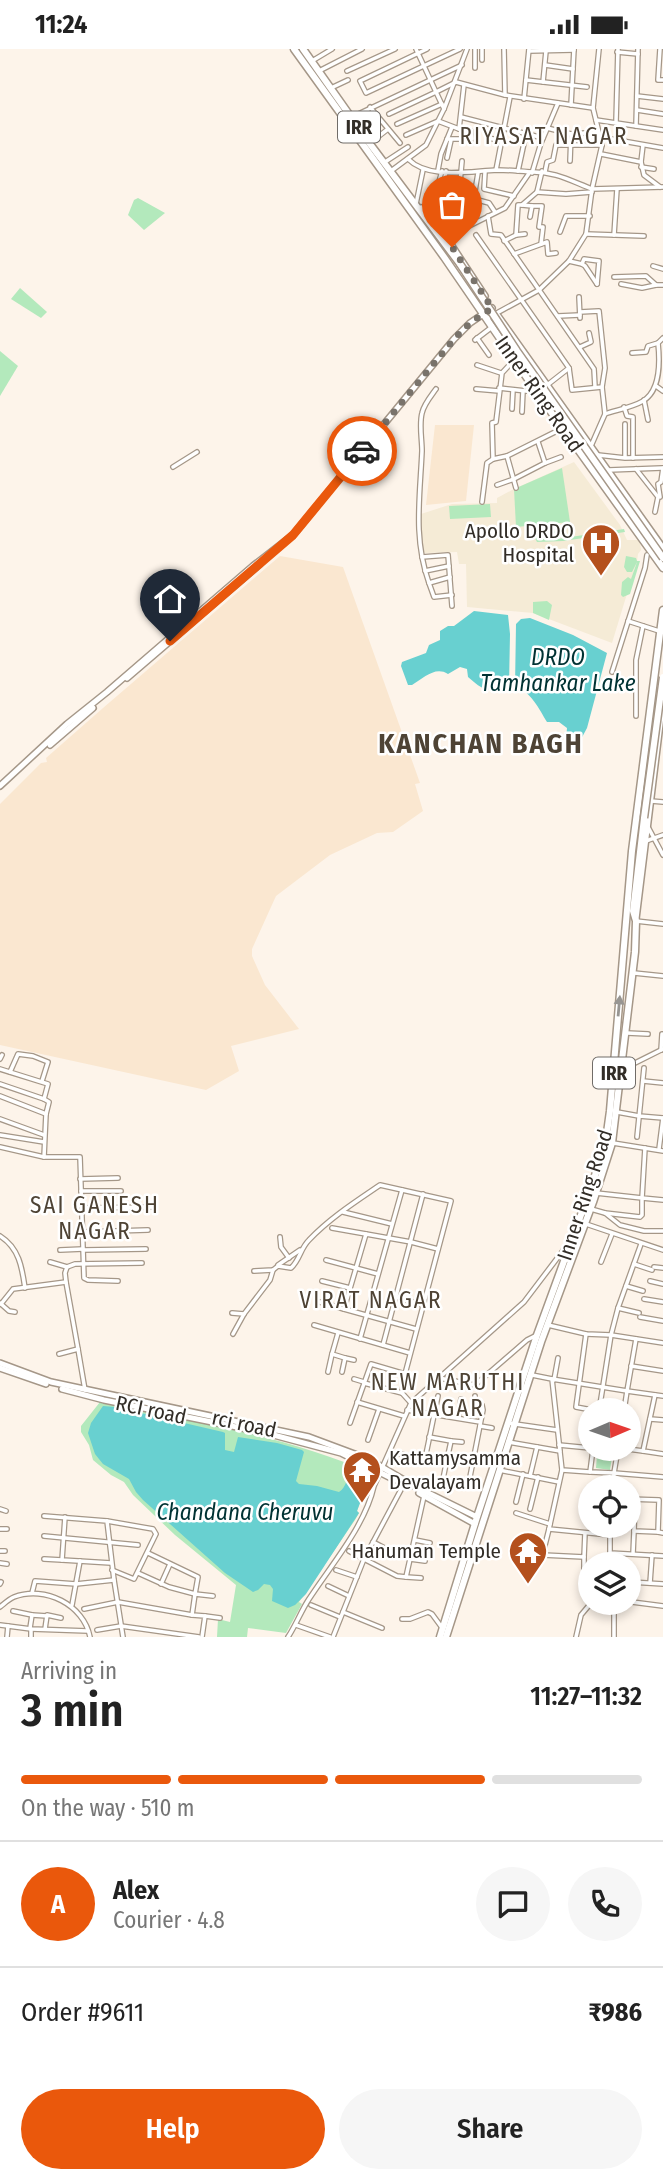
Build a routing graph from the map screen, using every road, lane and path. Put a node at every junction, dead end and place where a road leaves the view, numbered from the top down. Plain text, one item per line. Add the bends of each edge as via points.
1 (295, 49) edge
2 (303, 49) edge
3 (331, 49) edge
4 (362, 49) edge
5 (395, 49) edge
6 (427, 49) edge
7 (460, 49) edge
8 (467, 49) edge
9 (475, 49) edge
10 (482, 49) edge
11 (504, 49) edge
12 (599, 49) edge
13 (660, 49) edge
14 (529, 50) edge
15 (574, 50) edge
16 (417, 51) edge
17 (546, 51) junction
18 (617, 51) edge
19 (638, 51) edge
20 (482, 60) dead end
21 (312, 61) junction
22 (462, 65) junction
23 (545, 65) junction
24 (424, 66) junction
25 (475, 68) dead end
26 (573, 69) junction
27 (318, 71) junction
28 (347, 71) dead end
29 (430, 79) junction
30 (348, 80) dead end
31 (526, 80) junction
32 (663, 80) edge
33 (456, 82) junction
34 (543, 82) junction
35 (464, 84) junction
36 (572, 85) junction
37 (587, 87) dead end
38 (331, 88) junction
39 (436, 92) junction
40 (507, 96) junction
41 (637, 96) junction
42 (524, 99) junction
43 (663, 99) edge
44 (558, 103) junction
45 (442, 104) junction
46 (571, 105) junction
47 (370, 107) junction
48 (593, 108) junction
49 (444, 109) junction
50 (637, 110) junction
51 (389, 114) dead end
52 (663, 114) edge
53 (352, 117) junction
54 (461, 117) junction
55 (596, 120) junction
56 (438, 121) junction
57 (616, 122) junction
58 (397, 124) dead end
59 (636, 126) junction
60 (452, 127) junction
61 (504, 127) junction
62 (547, 128) junction
63 (388, 129) junction
64 (459, 129) junction
65 (663, 130) edge
66 (585, 133) dead end
67 (526, 134) junction
68 (571, 134) junction
69 (406, 135) dead end
70 (600, 137) junction
71 (489, 138) dead end
72 (543, 138) junction
73 (449, 139) junction
74 (501, 141) junction
75 (400, 143) dead end
76 (370, 144) junction
77 (602, 145) junction
78 (643, 145) junction
79 (570, 146) junction
80 (408, 147) dead end
81 (663, 148) edge
82 (601, 154) junction
83 (447, 158) dead end
84 (408, 159) junction
85 (462, 161) dead end
86 (570, 161) dead end
87 (385, 162) junction
88 (641, 165) junction
89 (654, 169) dead end
90 (423, 170) junction
91 (496, 170) junction
92 (391, 171) junction
93 (442, 171) junction
94 (485, 171) junction
95 (518, 171) junction
96 (544, 171) junction
97 (531, 172) junction
98 (461, 173) junction
99 (478, 173) junction
100 (439, 185) dead end
101 (662, 187) edge
102 (617, 189) junction
103 (592, 190) junction
104 (475, 191) dead end
105 (537, 192) junction
106 (514, 197) junction
107 (461, 198) junction
108 (510, 202) junction
109 (416, 204) junction
110 (447, 204) junction
111 (520, 205) junction
112 (533, 206) junction
113 (466, 207) junction
114 (439, 208) junction
115 (495, 213) junction
116 (427, 214) junction
117 (453, 216) dead end
118 (488, 216) junction
119 (590, 216) junction
120 (530, 218) dead end
121 (475, 222) junction
122 (561, 232) dead end
123 (586, 233) junction
124 (525, 234) dead end
125 (476, 235) dead end
126 (516, 235) junction
127 (614, 235) junction
128 (644, 236) dead end
129 (445, 238) junction
130 (504, 241) junction
131 (541, 244) junction
132 (556, 253) dead end
133 (514, 254) junction
134 (569, 261) junction
135 (582, 264) junction
136 (653, 265) dead end
137 (663, 269) edge
138 (614, 277) dead end
139 (621, 284) dead end
140 (656, 285) junction
141 (663, 285) edge
142 (539, 290) junction
143 (579, 297) dead end
144 (522, 300) junction
145 (494, 311) junction
146 (580, 315) junction
147 (484, 316) junction
148 (558, 316) junction
149 (492, 327) junction
150 (589, 333) dead end
151 (663, 338) edge
152 (601, 341) junction
153 (591, 342) junction
154 (658, 344) junction
155 (580, 348) junction
156 (632, 353) dead end
157 (489, 355) dead end
158 (515, 359) junction
159 (477, 365) dead end
160 (569, 368) junction
161 (502, 373) junction
162 (546, 386) junction
163 (656, 386) junction
164 (595, 387) junction
165 (602, 387) junction
166 (436, 389) dead end
167 (476, 389) dead end
168 (499, 389) junction
169 (535, 389) junction
170 (513, 390) junction
171 (523, 391) junction
172 (663, 391) edge
173 (644, 400) junction
174 (624, 407) junction
175 (512, 409) dead end
176 (522, 412) dead end
177 (605, 414) junction
178 (648, 420) dead end
179 (625, 424) dead end
180 (563, 428) junction
181 (538, 442) junction
182 (591, 447) junction
183 (197, 452) dead end
184 (581, 453) junction
185 (596, 455) junction
186 (507, 456) junction
187 (561, 457) dead end
188 (663, 457) edge
189 (625, 458) junction
190 (633, 458) junction
191 (493, 459) junction
192 (545, 463) junction
193 (173, 467) dead end
194 (663, 468) edge
195 (636, 469) junction
196 (607, 470) junction
197 (514, 479) junction
198 (497, 485) dead end
199 (516, 488) dead end
200 (660, 497) edge
201 (482, 502) dead end
202 (655, 512) dead end
203 (663, 532) edge
204 (656, 538) junction
205 (663, 548) edge
206 (648, 554) junction
207 (422, 557) junction
208 (663, 558) edge
209 (449, 566) junction
210 (663, 568) edge
211 (425, 571) junction
212 (450, 577) junction
213 (429, 583) junction
214 (452, 595) junction
215 (452, 606) dead end
216 (663, 610) edge
217 (628, 621) junction
218 (643, 626) junction
219 (661, 632) junction
220 (612, 672) dead end
221 (663, 677) edge
222 (652, 702) junction
223 (663, 702) edge
224 (636, 716) dead end
225 (662, 727) edge
226 (661, 750) edge
227 (655, 773) junction
228 (663, 773) edge
229 (0, 789) edge
230 (651, 801) junction
231 (663, 802) edge
232 (648, 827) junction
233 (663, 835) edge
234 (654, 838) junction
235 (646, 841) junction
236 (663, 855) edge
237 (636, 921) junction
238 (663, 924) edge
239 (633, 972) junction
240 (663, 976) edge
241 (624, 1033) junction
242 (648, 1034) dead end
243 (662, 1034) edge
244 (662, 1050) edge
245 (645, 1068) dead end
246 (0, 1069) edge
247 (621, 1070) junction
248 (10, 1072) junction
249 (42, 1081) junction
250 (643, 1081) junction
251 (663, 1083) edge
252 (0, 1084) edge
253 (0, 1095) edge
254 (44, 1098) junction
255 (617, 1112) junction
256 (46, 1114) junction
257 (639, 1116) junction
258 (663, 1117) edge
259 (0, 1119) edge
260 (0, 1135) edge
261 (44, 1135) junction
262 (637, 1137) dead end
263 (44, 1142) junction
264 (612, 1143) junction
265 (0, 1147) edge
266 (645, 1148) junction
267 (661, 1150) edge
268 (44, 1157) junction
269 (118, 1178) dead end
270 (80, 1179) junction
271 (402, 1190) junction
272 (81, 1191) junction
273 (121, 1191) dead end
274 (596, 1193) junction
275 (423, 1194) junction
276 (642, 1198) junction
277 (663, 1200) edge
278 (152, 1207) dead end
279 (81, 1208) junction
280 (591, 1209) junction
281 (342, 1211) junction
282 (605, 1213) junction
283 (392, 1224) junction
284 (584, 1224) junction
285 (332, 1228) dead end
286 (148, 1230) dead end
287 (663, 1231) edge
288 (82, 1232) junction
289 (366, 1234) junction
290 (612, 1234) junction
291 (0, 1236) edge
292 (280, 1237) dead end
293 (387, 1238) junction
294 (572, 1239) junction
295 (411, 1242) junction
296 (641, 1244) junction
297 (146, 1249) dead end
298 (302, 1249) junction
299 (439, 1249) junction
300 (60, 1250) dead end
301 (83, 1250) junction
302 (663, 1250) edge
303 (604, 1254) junction
304 (613, 1257) dead end
305 (289, 1258) junction
306 (326, 1260) dead end
307 (50, 1262) dead end
308 (601, 1262) dead end
309 (142, 1263) dead end
310 (634, 1264) junction
311 (83, 1265) junction
312 (278, 1266) junction
313 (67, 1267) junction
314 (663, 1268) edge
315 (273, 1269) junction
316 (355, 1269) junction
317 (254, 1271) dead end
318 (378, 1274) junction
319 (118, 1281) dead end
320 (322, 1281) dead end
321 (66, 1282) junction
322 (650, 1282) dead end
323 (663, 1284) edge
324 (626, 1286) junction
325 (25, 1288) junction
326 (349, 1288) junction
327 (643, 1291) dead end
328 (396, 1297) junction
329 (644, 1299) dead end
330 (320, 1302) dead end
331 (663, 1302) edge
332 (0, 1303) edge
333 (423, 1305) junction
334 (618, 1308) junction
335 (344, 1309) junction
336 (15, 1312) dead end
337 (232, 1313) dead end
338 (244, 1314) junction
339 (366, 1315) junction
340 (390, 1321) junction
341 (663, 1321) edge
342 (314, 1325) dead end
343 (547, 1325) junction
344 (416, 1329) junction
345 (338, 1333) junction
346 (233, 1334) dead end
347 (586, 1334) junction
348 (537, 1335) junction
349 (611, 1335) junction
350 (360, 1339) junction
351 (636, 1339) junction
352 (663, 1343) edge
353 (383, 1345) junction
354 (78, 1349) junction
355 (332, 1353) junction
356 (410, 1353) junction
357 (59, 1354) dead end
358 (345, 1357) junction
359 (558, 1359) dead end
360 (354, 1360) dead end
361 (0, 1365) edge
362 (631, 1366) junction
363 (663, 1371) edge
364 (328, 1372) dead end
365 (342, 1372) dead end
366 (405, 1374) junction
367 (530, 1374) junction
368 (438, 1378) junction
369 (354, 1379) dead end
370 (553, 1379) junction
371 (364, 1383) junction
372 (579, 1383) junction
373 (475, 1385) junction
374 (604, 1388) junction
375 (627, 1391) junction
376 (86, 1393) junction
377 (402, 1393) junction
378 (654, 1395) junction
379 (438, 1396) dead end
380 (663, 1396) edge
381 (601, 1398) edge
382 (626, 1398) edge
383 (461, 1399) dead end
384 (357, 1402) junction
385 (411, 1403) junction
386 (578, 1407) edge
387 (379, 1409) junction
388 (407, 1410) junction
389 (434, 1414) junction
390 (404, 1416) junction
391 (458, 1418) junction
392 (650, 1419) junction
393 (663, 1420) edge
394 (350, 1423) dead end
395 (511, 1423) junction
396 (480, 1424) junction
397 (492, 1428) dead end
398 (557, 1430) junction
399 (429, 1437) junction
400 (368, 1440) dead end
401 (451, 1441) junction
402 (462, 1442) dead end
403 (508, 1442) junction
404 (559, 1445) junction
405 (537, 1447) junction
406 (578, 1447) edge
407 (560, 1451) junction
408 (643, 1451) joint
409 (390, 1452) junction
410 (663, 1454) edge
411 (425, 1459) junction
412 (590, 1461) edge
413 (616, 1461) edge
414 (446, 1464) junction
415 (499, 1470) junction
416 (562, 1470) junction
417 (382, 1471) junction
418 (590, 1472) junction
419 (614, 1473) junction
420 (523, 1475) junction
421 (530, 1475) junction
422 (538, 1477) junction
423 (663, 1477) edge
424 (443, 1479) dead end
425 (559, 1482) junction
426 (404, 1485) junction
427 (468, 1487) dead end
428 (424, 1496) junction
429 (641, 1499) edge
430 (516, 1501) dead end
431 (0, 1509) edge
432 (530, 1509) dead end
433 (6, 1511) dead end
434 (516, 1513) dead end
435 (44, 1516) dead end
436 (65, 1517) junction
437 (476, 1520) junction
438 (107, 1521) junction
439 (550, 1526) junction
440 (0, 1529) edge
441 (7, 1529) dead end
442 (641, 1531) edge
443 (578, 1532) edge
444 (661, 1532) edge
445 (44, 1536) dead end
446 (63, 1538) junction
447 (414, 1540) junction
448 (373, 1542) junction
449 (109, 1543) junction
450 (430, 1543) dead end
451 (138, 1545) dead end
452 (349, 1551) dead end
453 (148, 1553) junction
454 (394, 1553) dead end
455 (641, 1554) edge
456 (652, 1555) junction
457 (578, 1556) edge
458 (663, 1556) edge
459 (44, 1559) dead end
460 (365, 1559) junction
461 (410, 1559) junction
462 (62, 1560) junction
463 (80, 1561) junction
464 (425, 1561) dead end
465 (0, 1563) edge
466 (111, 1563) junction
467 (7, 1564) dead end
468 (170, 1564) junction
469 (112, 1570) junction
470 (336, 1570) dead end
471 (138, 1573) junction
472 (357, 1577) junction
473 (406, 1577) junction
474 (421, 1578) dead end
475 (114, 1580) junction
476 (641, 1583) edge
477 (650, 1583) junction
478 (76, 1584) junction
479 (161, 1584) junction
480 (663, 1584) edge
481 (328, 1586) dead end
482 (32, 1593) junction
483 (195, 1594) junction
484 (213, 1596) dead end
485 (349, 1596) junction
486 (118, 1602) junction
487 (641, 1603) edge
488 (72, 1605) junction
489 (311, 1605) dead end
490 (663, 1606) edge
491 (0, 1607) edge
492 (84, 1609) dead end
493 (13, 1611) dead end
494 (32, 1615) junction
495 (192, 1615) junction
496 (342, 1615) junction
497 (581, 1615) edge
498 (614, 1615) edge
499 (47, 1616) junction
500 (205, 1616) junction
501 (61, 1618) dead end
502 (220, 1618) dead end
503 (402, 1619) dead end
504 (0, 1625) edge
505 (296, 1625) junction
506 (8, 1626) junction
507 (121, 1626) junction
508 (192, 1627) dead end
509 (31, 1628) junction
510 (382, 1628) dead end
511 (45, 1629) junction
512 (97, 1630) dead end
513 (89, 1631) junction
514 (445, 1632) edge
515 (191, 1636) edge
516 (7, 1637) edge
517 (32, 1637) edge
518 (90, 1637) edge
519 (123, 1637) edge
520 (200, 1637) edge
521 (288, 1637) edge
522 (331, 1637) edge
523 (440, 1637) edge
524 (576, 1637) edge
525 (614, 1637) edge

1 - 147 highway, Inner Ring Road / IRR
2 - 21 highway, Inner Ring Road / IRR
3 - 21 street
4 - 27 street
5 - 28 street
6 - 16 street
7 - 24 street
8 - 22 street
9 - 25 street
10 - 20 street
11 - 40 street
12 - 48 street
13 - 32 street via 658,80
14 - 17 street
14 - 31 street
15 - 17 street
15 - 26 street
16 - 24 street
16 - 24 street via 360,81 366,93
17 - 23 street
18 - 19 street
18 - 57 street
19 - 41 street
21 - 27 highway, Inner Ring Road / IRR
22 - 29 street
22 - 33 street
23 - 26 street
23 - 34 street
24 - 29 street
26 - 36 street
27 - 38 highway, Inner Ring Road / IRR
29 - 39 street
29 - 47 street
30 - 38 street
31 - 34 street
31 - 42 street
33 - 35 street
33 - 39 street
33 - 49 street
34 - 36 street
35 - 40 street
35 - 54 street
36 - 37 street
36 - 46 street
38 - 53 highway, Inner Ring Road / IRR
39 - 45 street
39 - 51 street
40 - 42 street
40 - 61 street
41 - 43 street
41 - 50 street
42 - 44 street
44 - 46 street
44 - 62 street
45 - 49 street
45 - 58 street
46 - 48 street
47 - 53 street
47 - 63 street
48 - 55 street
49 - 56 street
50 - 52 street
50 - 59 street
53 - 76 highway, Inner Ring Road / IRR
54 - 61 street
54 - 64 street
55 - 57 street
55 - 70 street
56 - 60 street
56 - 69 street
56 - 84 street via 426,145
57 - 59 street
59 - 65 street
60 - 64 street
60 - 73 street
61 - 67 street
61 - 74 street
62 - 68 street
62 - 72 street
63 - 75 street
63 - 76 street
64 - 73 street via 471,131 472,139
66 - 68 street
67 - 72 street
67 - 95 street
68 - 79 street
70 - 77 street
70 - 78 street
71 - 74 street
72 - 97 street
73 - 83 street
73 - 93 street
74 - 91 street
76 - 87 highway, Inner Ring Road / IRR
77 - 79 street
77 - 82 street
78 - 81 street
78 - 88 street
79 - 86 street
79 - 96 street via 554,146 553,160
80 - 87 street
82 - 88 street
82 - 103 street
84 - 90 street
84 - 92 street
85 - 98 street
87 - 92 highway, Inner Ring Road / IRR
88 - 89 street
88 - 101 street via 644,175
90 - 93 street
90 - 109 street
91 - 94 street
91 - 95 street
92 - 109 highway, Inner Ring Road / IRR
93 - 98 street
93 - 100 street
93 - 114 street via 443,189 436,199
94 - 99 street
94 - 106 street via 484,189
95 - 97 street
96 - 97 street
96 - 103 street
96 - 105 street
97 - 106 street
98 - 99 street
98 - 107 street
99 - 104 street
101 - 102 street
102 - 103 street
102 - 127 street
103 - 105 street
103 - 119 street
105 - 111 street
106 - 108 street
107 - 110 street
107 - 113 street
108 - 111 street
108 - 115 street
109 - 116 main road, Inner Ring Road / IRR
109 - 208 highway, bridge
110 - 114 street
110 - 117 street
111 - 112 street
111 - 126 street
112 - 120 street
112 - 131 street via 542,206
113 - 115 street via 479,200 489,203
113 - 121 street
114 - 116 street
115 - 118 street
116 - 129 main road, Inner Ring Road / IRR
118 - 121 street
118 - 130 street via 491,234
119 - 122 street via 566,216
119 - 123 street
121 - 129 street
123 - 127 street
123 - 134 street
124 - 126 street
125 - 144 street
126 - 130 street
127 - 128 street
129 - 145 main road, Inner Ring Road / IRR
130 - 133 street
131 - 132 street via 547,242 548,254
131 - 133 street
133 - 142 street
134 - 135 street
134 - 142 street
135 - 135 street via 584,259 599,261 597,284
136 - 137 street
138 - 140 street via 646,276
139 - 140 street
140 - 141 street
142 - 144 street
142 - 148 street
143 - 146 street
144 - 145 street
144 - 160 street
145 - 147 main road
145 - 162 main road, Inner Ring Road / IRR
146 - 148 street
146 - 152 street via 599,311
147 - 149 highway, Inner Ring Road / IRR
147 - 229 main road via 454,339 293,535
148 - 155 street
149 - 157 street via 476,339
149 - 158 highway, Inner Ring Road / IRR
150 - 153 street
151 - 154 street
152 - 153 street
152 - 165 street
153 - 155 street
154 - 156 street via 648,345 646,352
154 - 163 street
155 - 164 street via 594,369
158 - 161 street
158 - 169 highway, Inner Ring Road / IRR
159 - 161 street
160 - 162 street
160 - 164 street via 572,390
161 - 168 street
162 - 182 main road, Inner Ring Road / IRR
163 - 172 street
163 - 173 street
164 - 165 street
165 - 177 street
166 - 207 street via 421,417 418,515
167 - 168 street
168 - 170 street
168 - 191 street via 496,422 492,423
169 - 171 street
169 - 180 highway, Inner Ring Road / IRR
170 - 171 street
170 - 175 street
171 - 176 street
173 - 174 street
173 - 178 street
174 - 177 street
174 - 190 street via 633,418
177 - 182 street
179 - 189 street
180 - 181 street
180 - 184 highway, Inner Ring Road / IRR
181 - 186 street
181 - 192 street
182 - 184 street
182 - 185 main road, Inner Ring Road / IRR
183 - 193 street
184 - 206 highway, Inner Ring Road / IRR
185 - 189 street
185 - 196 main road, Inner Ring Road / IRR
186 - 191 street
186 - 197 street
187 - 192 street
188 - 190 street
189 - 190 street
191 - 201 street via 487,463
192 - 197 street
194 - 195 street
194 - 200 street
195 - 196 street
195 - 200 street
196 - 204 main road, Inner Ring Road / IRR
197 - 198 street
197 - 199 street
200 - 202 street
203 - 204 street
204 - 205 main road, Inner Ring Road / IRR
206 - 210 highway, Inner Ring Road / IRR
206 - 217 street
207 - 209 street via 448,555
207 - 211 street
209 - 211 street
209 - 212 street
211 - 213 street
212 - 213 street
212 - 214 street
213 - 214 street via 434,597
214 - 215 street
216 - 219 highway, Inner Ring Road / IRR
217 - 218 street
217 - 220 street
218 - 219 street
218 - 224 street via 636,660
219 - 222 highway, Inner Ring Road / IRR
221 - 237 highway, bridge via 633,911
222 - 223 highway
294 -> 222 highway, Inner Ring Road / IRR via 606,1140 627,904
223 - 225 main road, Inner Ring Road / IRR
225 - 226 main road, Inner Ring Road / IRR
226 - 227 main road, Inner Ring Road / IRR
227 - 228 street
227 - 230 main road, Inner Ring Road / IRR
230 - 231 street
230 - 232 main road, Inner Ring Road / IRR
232 - 234 street
232 - 235 main road, Inner Ring Road / IRR
233 - 234 street
234 - 235 street
234 - 236 street
235 - 237 main road, Inner Ring Road / IRR
237 - 238 street
237 - 239 highway, Inner Ring Road / IRR
239 - 240 street
239 - 241 highway, Inner Ring Road / IRR
241 - 242 street
241 - 247 highway, Inner Ring Road / IRR
243 - 244 street
244 - 247 street
245 - 250 street
246 - 248 street
247 - 255 highway, Inner Ring Road / IRR
248 - 249 street
248 - 249 street via 18,1054 33,1056 48,1062
249 - 254 street via 49,1086
250 - 251 street
250 - 257 street
252 - 254 street
253 - 256 street
254 - 256 street via 48,1101
255 - 257 street
255 - 264 highway, Inner Ring Road / IRR
256 - 261 street
257 - 258 street
257 - 262 street
258 - 267 street
259 - 261 street
260 - 263 street
261 - 263 street
263 - 268 street
264 - 266 street
264 - 274 highway, Inner Ring Road / IRR
265 - 268 street
266 - 267 street
266 - 276 street
268 - 270 street via 80,1157
269 - 270 street
270 - 272 street
271 - 275 street
271 - 281 street via 380,1185
271 - 283 street
272 - 273 street
272 - 279 street
274 - 276 street
274 - 280 highway, Inner Ring Road / IRR
275 - 295 street
275 - 299 street via 451,1201
276 - 277 street
276 - 282 street via 641,1216
278 - 279 street
279 - 288 street
280 - 282 street
280 - 284 highway, Inner Ring Road / IRR
281 - 283 street
281 - 298 street
282 - 287 street via 620,1225
283 - 293 street
284 - 290 street
284 - 343 highway, Inner Ring Road / IRR
285 - 289 street
286 - 288 street
288 - 301 street
289 - 293 street
289 - 316 street
290 - 296 street
290 - 303 street
291 - 325 street via 17,1254
292 - 305 street
293 - 295 street
293 - 318 street
294 - 348 highway, Inner Ring Road / IRR
294 - 368 street via 524,1302
295 - 299 street
295 - 328 street
296 - 302 street
296 - 310 street
297 - 301 street
298 - 305 street
298 - 312 street via 291,1268
299 - 333 street
300 - 301 street
301 - 311 street
303 - 304 street
303 - 308 street
305 - 312 street
306 - 316 street
307 - 313 street
309 - 311 street
310 - 314 street
310 - 324 street
311 - 313 street
311 - 319 street via 86,1279
312 - 315 street
313 - 321 street
315 - 317 street
315 - 338 street
316 - 318 street
316 - 326 street
318 - 339 street
320 - 326 street
321 - 325 street
321 - 354 street
322 - 323 street
324 - 327 street
324 - 334 street
325 - 332 street via 13,1289
326 - 335 street
328 - 333 street
328 - 340 street
329 - 331 street
330 - 335 street
332 - 336 street
333 - 344 street
334 - 341 street
334 - 349 street
335 - 339 street
337 - 338 street
338 - 346 street
339 - 340 street
339 - 350 street
340 - 344 street
340 - 353 street
342 - 345 street
343 - 347 street
343 - 367 highway, Inner Ring Road / IRR
344 - 356 street
345 - 350 street
345 - 355 street
347 - 349 street
347 - 372 street
348 - 373 street
348 - 395 highway, Inner Ring Road / IRR
349 - 351 street
349 - 374 street
350 - 353 street
351 - 352 street
351 - 362 street
353 - 356 street
354 - 357 street
354 - 376 street
355 - 358 street
355 - 364 street
356 - 366 street
358 - 360 street
358 - 365 street
359 - 370 street
361 - 376 main road, RCI road via 25,1378
362 - 363 street
362 - 375 street
366 - 371 street via 371,1364
366 - 377 street
367 - 370 street
367 - 395 highway, Inner Ring Road / IRR
368 - 373 street
368 - 385 street
369 - 371 street
370 - 372 street
370 - 398 street
371 - 377 street
371 - 384 street
372 - 374 street
372 - 386 street
373 - 396 street via 475,1401 483,1408
374 - 375 street
374 - 381 street
375 - 378 street
375 - 382 street
376 - 417 main road, RCI road via 266,1433 341,1453
377 - 385 street
378 - 380 street
378 - 392 street
379 - 389 street
383 - 391 street
384 - 387 street
384 - 394 street
385 - 388 street
387 - 390 street
387 - 400 street
388 - 389 street
388 - 390 street
389 - 391 street
389 - 399 street
390 - 409 street
391 - 396 street
392 - 393 street
392 - 408 street
395 - 398 street
395 - 403 highway, Inner Ring Road / IRR
395 - 437 highway, Inner Ring Road / IRR
396 - 397 street
396 - 427 street
398 - 404 street
399 - 401 street
399 - 411 street
401 - 402 street
401 - 414 street
403 - 405 street
403 - 415 highway, Inner Ring Road / IRR
404 - 406 street
404 - 407 street
405 - 407 street
405 - 421 street
407 - 416 street
408 - 410 street
409 - 411 street
409 - 417 street
411 - 414 street
412 - 418 street
413 - 419 street
414 - 424 street
415 - 420 street
415 - 514 highway, Inner Ring Road / IRR
416 - 418 street
416 - 425 street
417 - 426 main road, RCI road
417 - 437 main road
417 - 505 street via 362,1519
418 - 419 street
419 - 423 street
420 - 421 street
420 - 430 street
421 - 422 street
422 - 425 street
422 - 432 street
425 - 439 street
426 - 428 main road, RCI road
426 - 448 street
428 - 437 main road, RCI road
428 - 447 street
429 - 444 street via 659,1500
431 - 433 street
434 - 439 street
435 - 436 street
436 - 438 street
436 - 446 street
437 - 514 highway, Inner Ring Road / IRR
438 - 449 street
438 - 453 street via 153,1529 156,1536
439 - 443 street
439 - 457 street via 544,1552
440 - 441 street
442 - 444 street
445 - 446 street
446 - 449 street
446 - 462 street
447 - 450 street
447 - 461 street
448 - 454 street
448 - 460 street
449 - 451 street
449 - 466 street
452 - 460 street
453 - 468 street
453 - 471 street
455 - 456 street
456 - 458 street
456 - 477 street
459 - 462 street
460 - 472 street
460 - 473 street
461 - 464 street
461 - 473 street
462 - 463 street
463 - 466 street
463 - 478 street
465 - 467 street
466 - 469 street
468 - 479 street
468 - 483 street via 198,1577
469 - 471 street via 134,1579
469 - 475 street
470 - 472 street
471 - 479 street
472 - 485 street
473 - 474 street
475 - 478 street
475 - 486 street
476 - 477 street
477 - 480 street
478 - 482 street via 35,1581
478 - 488 street
479 - 483 street
481 - 485 street
482 - 488 street
482 - 491 street via 14,1597
483 - 484 street
483 - 495 street
485 - 496 street
486 - 492 street
486 - 495 street
486 - 507 street
487 - 490 street
488 - 513 street
489 - 496 street
493 - 494 street
494 - 499 street
494 - 509 street
495 - 500 street
496 - 510 street
496 - 522 street
497 - 524 street
498 - 525 street
499 - 501 street
499 - 511 street
500 - 502 street
500 - 520 street
503 - 514 street via 428,1612
504 - 506 street
505 - 521 street
505 - 522 street
506 - 509 street
506 - 516 street
507 - 512 street
507 - 515 street
507 - 519 street
508 - 515 street
509 - 511 street
509 - 517 street
511 - 513 street
513 - 518 street
514 - 523 highway, Inner Ring Road / IRR
515 - 520 street

